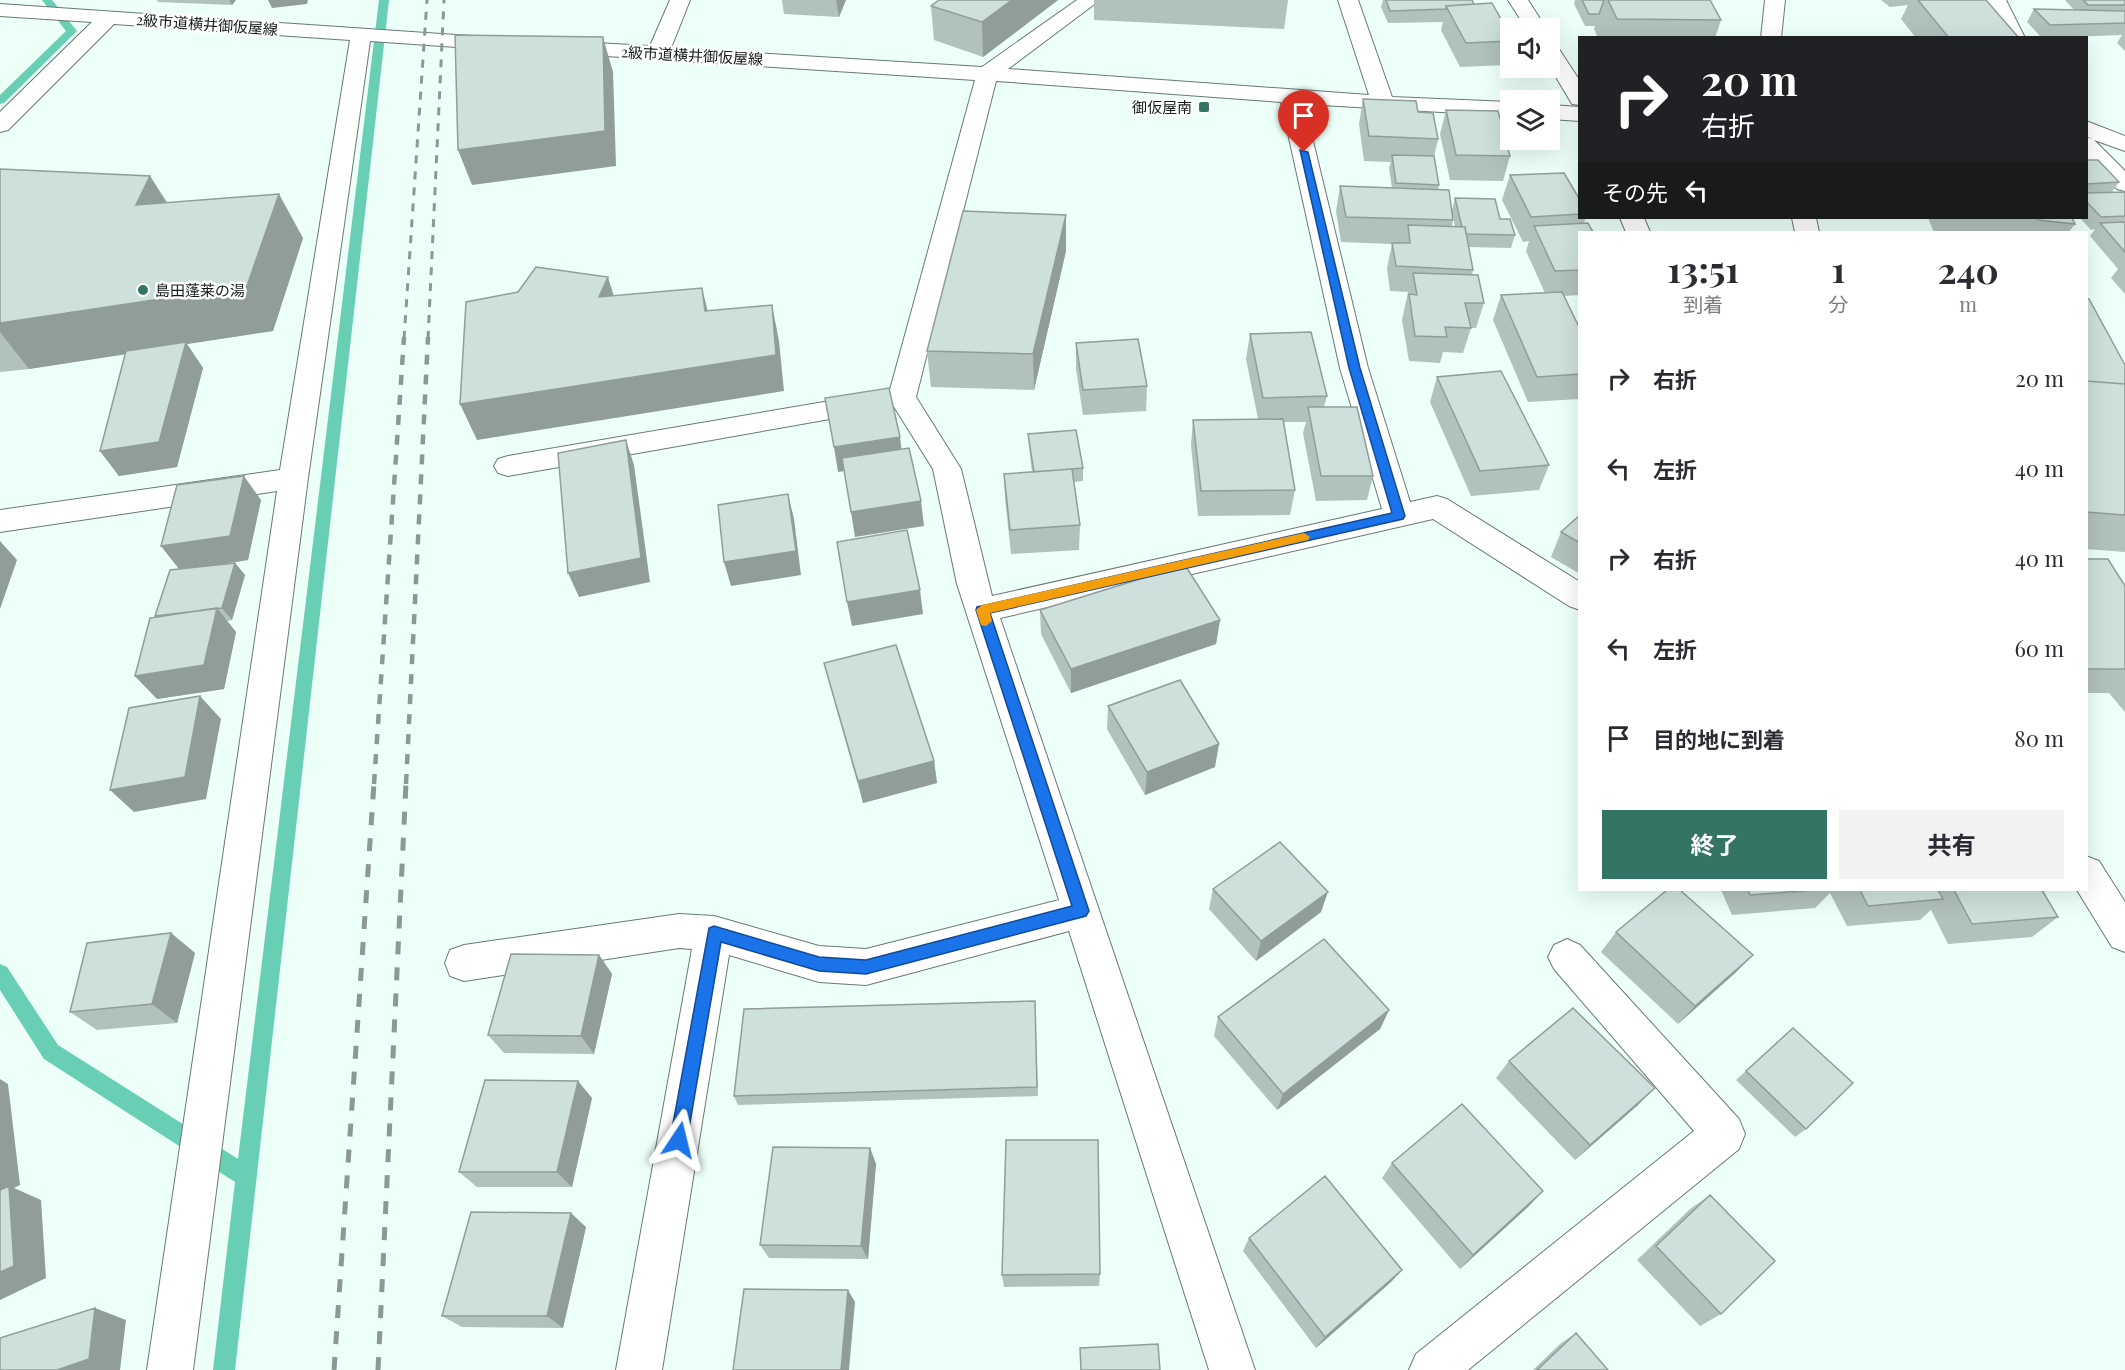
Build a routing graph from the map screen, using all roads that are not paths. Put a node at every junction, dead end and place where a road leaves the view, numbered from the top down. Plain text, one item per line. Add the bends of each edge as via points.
1 (680, 0) edge
2 (1090, 0) edge
3 (1348, 0) edge
4 (1518, 0) edge
5 (1775, 0) edge
6 (1996, 0) edge
7 (0, 10) edge
8 (109, 17) junction
9 (1530, 18) edge
10 (361, 35) junction
11 (1771, 36) edge
12 (2014, 36) edge
13 (521, 45) edge
14 (544, 47) edge
15 (658, 53) junction
16 (1560, 66) edge
17 (987, 74) junction
18 (1291, 96) junction
19 (1578, 96) edge
20 (1383, 103) junction
21 (1500, 109) edge
22 (1560, 113) edge
23 (1578, 114) edge
24 (2115, 117) dead end
25 (2088, 118) edge
26 (0, 125) edge
27 (2088, 129) edge
28 (2125, 144) edge
29 (2088, 146) edge
30 (2125, 184) edge
31 (902, 397) junction
32 (508, 466) dead end
33 (293, 478) junction
34 (1399, 516) junction
35 (0, 521) edge
36 (1578, 597) edge
37 (982, 610) junction
38 (2088, 874) edge
39 (1081, 911) junction
40 (714, 933) junction
41 (2125, 935) edge
42 (1567, 957) dead end
43 (464, 963) dead end
44 (170, 1370) edge
45 (639, 1370) edge
46 (1232, 1370) edge
47 (1432, 1370) edge

1 - 15 street
2 - 17 street
3 - 20 street
4 - 9 street
5 - 11 street
6 - 12 street
7 - 8 street, 2級市道横井御仮屋線
8 - 10 street, 2級市道横井御仮屋線
8 - 26 street
10 - 13 street, 2級市道横井御仮屋線
10 - 33 street
14 - 15 street, 2級市道横井御仮屋線
15 - 17 street, 2級市道横井御仮屋線
16 - 19 street
17 - 18 street, 2級市道横井御仮屋線
17 - 31 street
18 - 20 street, 2級市道横井御仮屋線
18 - 34 street via 1354,368
20 - 21 street, 2級市道横井御仮屋線
22 - 23 street
24 - 25 street
27 - 28 street
29 - 30 street
31 - 32 street
31 - 37 street via 947,470
33 - 35 street
33 - 44 street
34 - 36 street via 1437,507
34 - 37 street
37 - 39 street
38 - 41 street
39 - 40 street via 866,967 819,964
39 - 46 street
40 - 43 street via 679,931
40 - 45 street
42 - 47 street via 1724,1134

